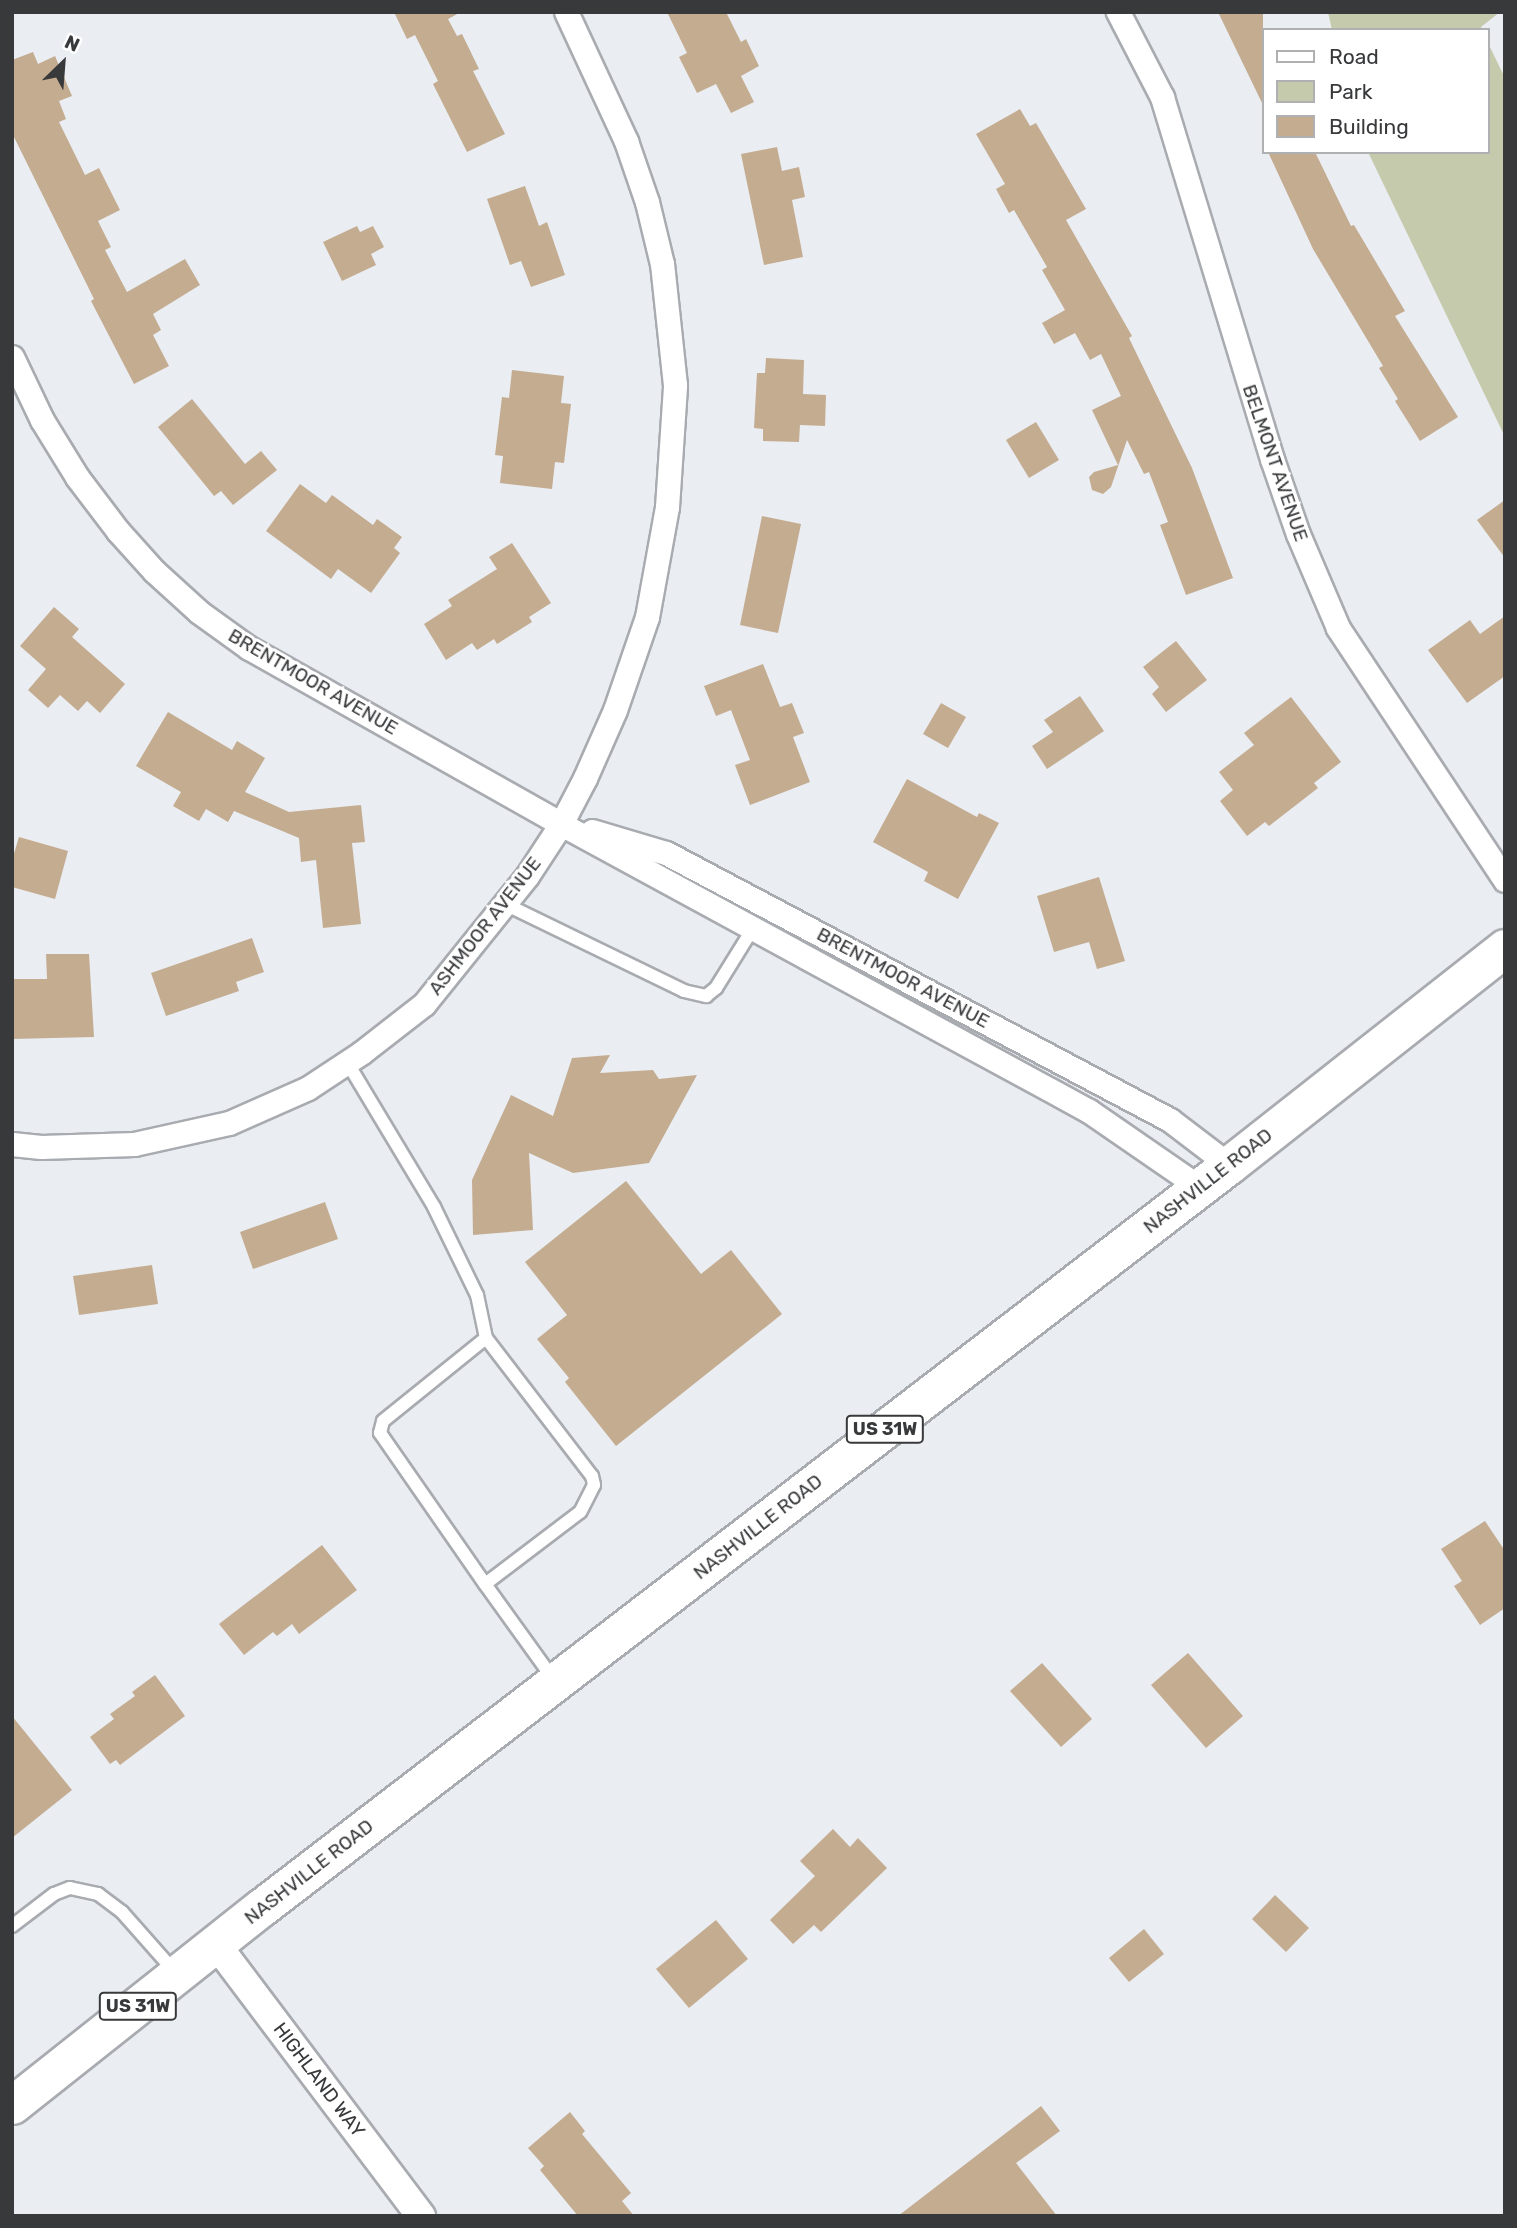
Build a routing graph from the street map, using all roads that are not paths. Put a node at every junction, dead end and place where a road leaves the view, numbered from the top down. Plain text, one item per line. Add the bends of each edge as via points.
1 (566, 12) edge
2 (1118, 12) edge
3 (12, 357) edge
4 (561, 824) junction
5 (1505, 880) edge
6 (505, 904) junction
7 (768, 906) junction
8 (753, 928) junction
9 (1505, 948) edge
10 (347, 1062) junction
11 (12, 1144) edge
12 (1229, 1165) junction
13 (1199, 1187) junction
14 (486, 1338) junction
15 (485, 1584) junction
16 (556, 1683) junction
17 (12, 1926) edge
18 (216, 1944) junction
19 (177, 1975) junction
20 (18, 2097) edge
21 (421, 2216) edge

1 - 4 street, ASHMOOR AVENUE via 626,141 647,202 662,264 675,385 667,507 647,617 615,710
2 - 5 street, BELMONT AVENUE via 1162,97 1272,459 1338,628
3 - 4 street, BRENTMOOR AVENUE via 42,420 77,477 154,571 199,612 248,648
4 - 6 street, ASHMOOR AVENUE
4 - 7 street, BRENTMOOR AVENUE via 633,840 666,853
4 - 8 street, BRENTMOOR AVENUE
6 - 8 lane via 684,991 706,996 716,988
6 - 10 street, ASHMOOR AVENUE via 425,1004
7 - 8 lane
7 - 12 street, BRENTMOOR AVENUE via 1170,1120
8 - 13 street, BRENTMOOR AVENUE via 1089,1111
9 - 12 main road, NASHVILLE ROAD / US 31W
10 - 11 street, ASHMOOR AVENUE via 308,1088 229,1123 134,1144
10 - 14 lane via 434,1207 477,1295
12 - 13 main road, NASHVILLE ROAD / US 31W
13 - 16 main road, NASHVILLE ROAD / US 31W
14 - 15 lane via 383,1421 380,1433
14 - 15 lane via 592,1476 594,1485 580,1512
15 - 16 lane
16 - 18 main road, NASHVILLE ROAD / US 31W
17 - 19 lane via 54,1894 70,1888 98,1894 122,1912
18 - 19 main road, NASHVILLE ROAD / US 31W
18 - 21 street, HIGHLAND WAY
19 - 20 main road, NASHVILLE ROAD / US 31W

